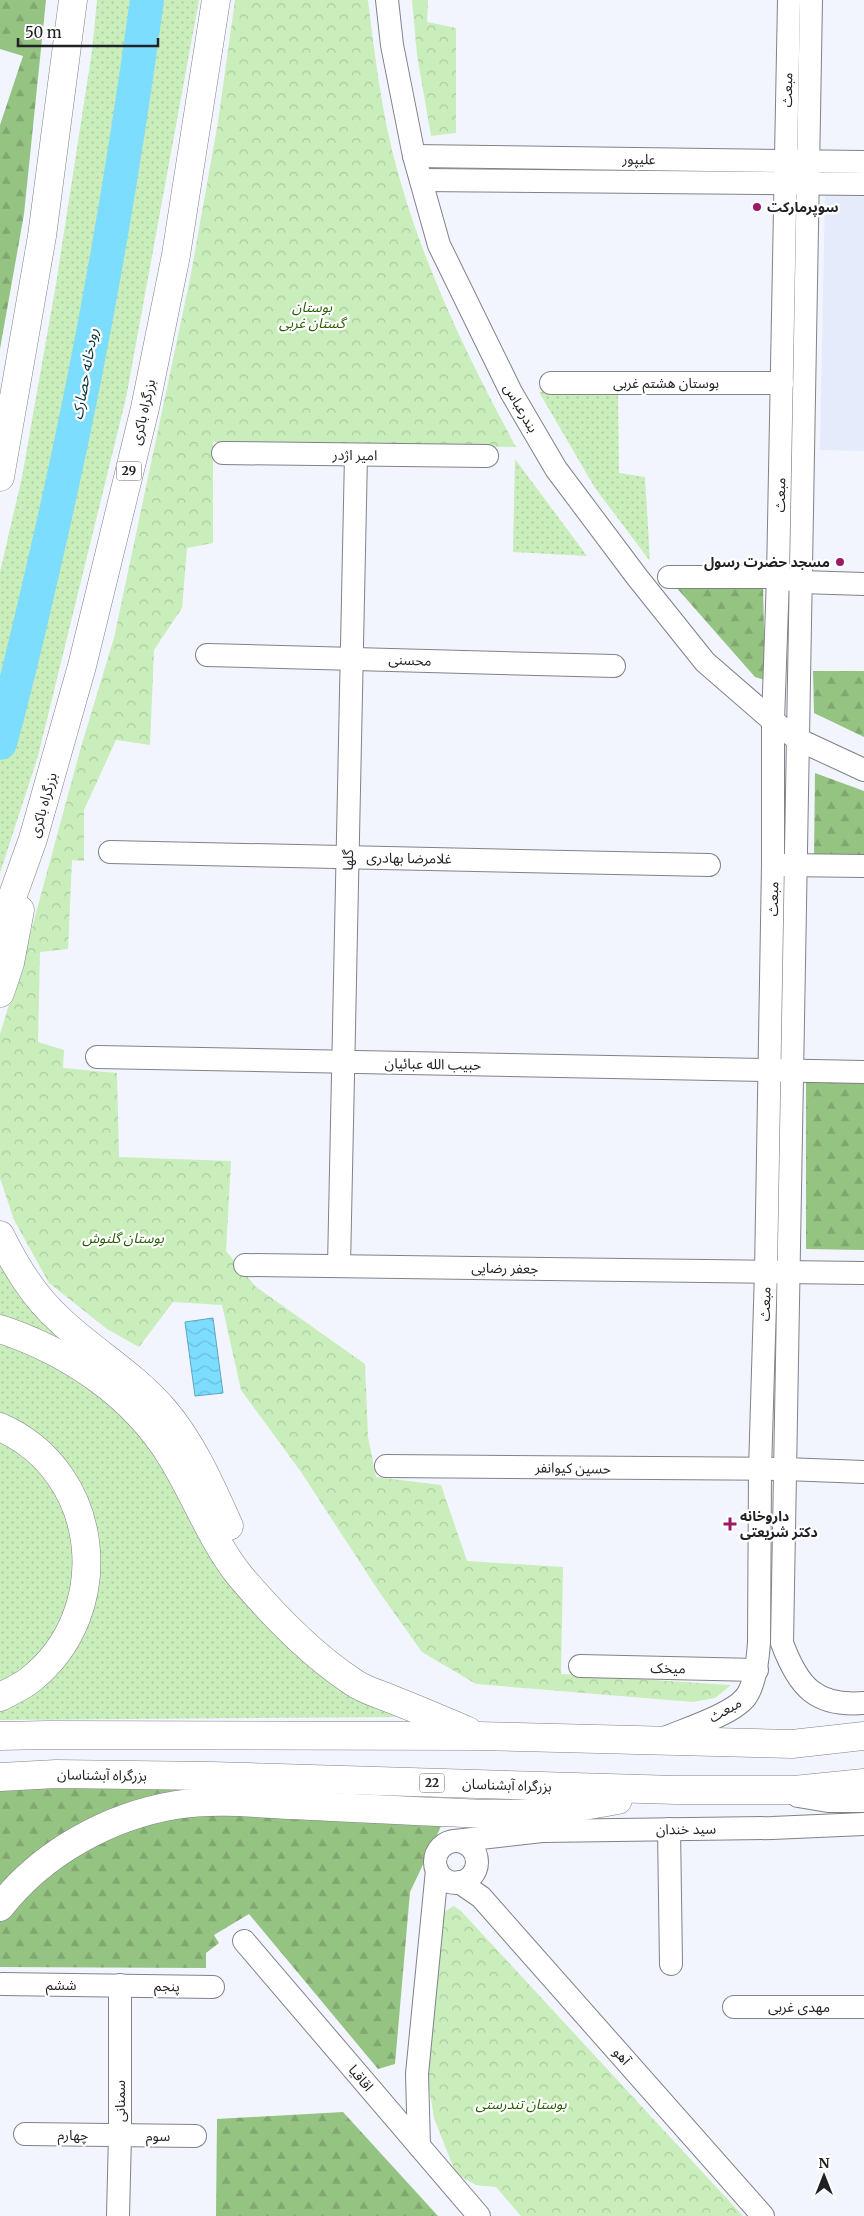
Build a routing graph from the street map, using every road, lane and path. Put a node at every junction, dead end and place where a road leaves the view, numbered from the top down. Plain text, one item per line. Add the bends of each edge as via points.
1 (73, 0) edge
2 (216, 0) edge
3 (387, 0) edge
4 (789, 0) edge
5 (811, 0) edge
6 (414, 156) junction
7 (786, 161) junction
8 (808, 162) junction
9 (864, 162) edge
10 (421, 180) junction
11 (786, 183) junction
12 (808, 184) junction
13 (864, 184) edge
14 (551, 383) dead end
15 (782, 383) junction
16 (224, 453) dead end
17 (356, 455) junction
18 (487, 456) dead end
19 (0, 477) edge
20 (669, 577) dead end
21 (778, 577) junction
22 (801, 582) junction
23 (864, 584) edge
24 (207, 655) dead end
25 (352, 658) junction
26 (614, 666) dead end
27 (773, 721) junction
28 (797, 739) junction
29 (864, 770) edge
30 (33, 839) junction
31 (110, 852) dead end
32 (348, 857) junction
33 (709, 865) dead end
34 (773, 865) junction
35 (796, 865) junction
36 (864, 866) edge
37 (0, 931) edge
38 (0, 993) edge
39 (97, 1058) dead end
40 (344, 1062) junction
41 (770, 1071) junction
42 (792, 1071) junction
43 (864, 1072) edge
44 (0, 1235) edge
45 (245, 1265) dead end
46 (339, 1266) junction
47 (766, 1271) junction
48 (788, 1272) junction
49 (864, 1273) edge
50 (0, 1329) edge
51 (0, 1427) edge
52 (386, 1466) dead end
53 (785, 1469) junction
54 (760, 1470) junction
55 (864, 1472) edge
56 (263, 1602) junction
57 (580, 1666) dead end
58 (757, 1670) junction
59 (0, 1697) edge
60 (864, 1703) edge
61 (864, 1723) edge
62 (0, 1736) edge
63 (478, 1736) junction
64 (864, 1736) edge
65 (657, 1740) junction
66 (759, 1744) junction
67 (0, 1778) edge
68 (864, 1784) edge
69 (676, 1790) junction
70 (762, 1790) junction
71 (864, 1801) edge
72 (864, 1824) edge
73 (669, 1829) junction
74 (508, 1834) junction
75 (455, 1841) junction
76 (460, 1872) junction
77 (0, 1907) edge
78 (244, 1941) dead end
79 (671, 1964) dead end
80 (2, 1984) dead end
81 (120, 1985) junction
82 (213, 1987) dead end
83 (734, 2006) dead end
84 (864, 2007) edge
85 (25, 2134) dead end
86 (120, 2135) junction
87 (195, 2136) dead end
88 (419, 2146) junction
89 (118, 2216) edge
90 (479, 2216) edge
91 (763, 2216) edge

1 - 19 highway via 42,236
2 - 30 highway, بزرگراه باکری / 29 via 176,255 145,408 82,666
3 - 6 street, بندرعباس via 392,45
4 - 7 street, مبعث
5 - 8 street, مبعث
6 - 7 street, علیپور
6 - 10 street, بندرعباس
7 - 8 street, علیپور
7 - 11 street, مبعث
8 - 9 street, علیپور
8 - 12 street, مبعث
10 - 11 street, علیپور
10 - 27 street, بندرعباس via 439,245 460,290 510,392 556,469 705,662
11 - 12 street, علیپور
11 - 15 street, مبعث
12 - 13 street, علیپور
12 - 22 street, مبعث
14 - 15 street, بوستان هشتم غربی
15 - 21 street, مبعث
16 - 17 street, امیر اژدر
17 - 18 street, امیر اژدر
17 - 25 street, گلها
20 - 21 street
21 - 22 street
21 - 27 street, مبعث
22 - 23 street
22 - 28 street, مبعث
24 - 25 street, محسنی
25 - 26 street, محسنی
25 - 32 street, گلها
27 - 28 street, بندرعباس
27 - 34 street, مبعث
28 - 29 street, بندرعباس
28 - 35 street, مبعث
30 - 37 highway, بزرگراه باکری / 29
30 - 38 highway via 10,963
31 - 32 street, غلامرضا بهادری
32 - 33 street, غلامرضا بهادری
32 - 40 street, گلها
34 - 35 street
34 - 41 street, مبعث
35 - 36 street
35 - 42 street, مبعث
39 - 40 street, حبیب الله عبائیان
40 - 41 street, حبیب الله عبائیان
40 - 46 street, گلها
41 - 42 street, حبیب الله عبائیان
41 - 47 street, مبعث
42 - 43 street, حبیب الله عبائیان
42 - 48 street, مبعث
44 - 56 highway via 41,1302 61,1322 132,1378 164,1410 193,1451
45 - 46 street, جعفر رضایی
46 - 47 street, جعفر رضایی
47 - 48 street, جعفر رضایی
47 - 54 street, مبعث
48 - 49 street, جعفر رضایی
48 - 53 street, مبعث
50 - 56 highway via 61,1354 102,1381 135,1410 172,1457 238,1574
51 - 59 highway via 20,1437 43,1456 70,1492 85,1535 87,1573 77,1614 66,1639 29,1681
52 - 54 street, حسین کیوانفر
53 - 54 street, حسین کیوانفر
53 - 55 street, حسین کیوانفر
53 - 60 street, مبعث via 782,1643 790,1664 806,1688 826,1702
54 - 58 street, مبعث
56 - 63 highway via 301,1642 354,1684
57 - 58 street, میخک
58 - 65 street, مبعث via 746,1698 719,1716
61 - 66 street
62 - 63 highway
63 - 65 highway
64 - 66 highway via 792,1744
65 - 66 highway
67 - 69 highway, بزرگراه آبشناسان / 22 via 56,1774 211,1776
68 - 70 highway, بزرگراه آبشناسان / 22
69 - 70 highway, بزرگراه آبشناسان / 22
69 - 77 highway via 576,1807 496,1814 263,1804 178,1804 127,1818 92,1833 46,1860
70 - 71 street via 828,1801
72 - 73 street, سید خندان
73 - 74 street, سید خندان via 542,1830
73 - 79 street
74 - 75 street, سید خندان
74 - 76 street
75 - 76 street, آهو via 468,1844
75 - 76 street via 442,1846 435,1864
76 - 88 street via 433,1902 417,2074
76 - 91 street, آهو
78 - 88 street, اقاقیا
80 - 81 street, ششم
81 - 82 street, پنجم
81 - 86 street, سمنانی
83 - 84 street, مهدی غربی
85 - 86 street, چهارم
86 - 87 street, سوم
86 - 89 street, سمنانی
88 - 90 street, اقاقیا

